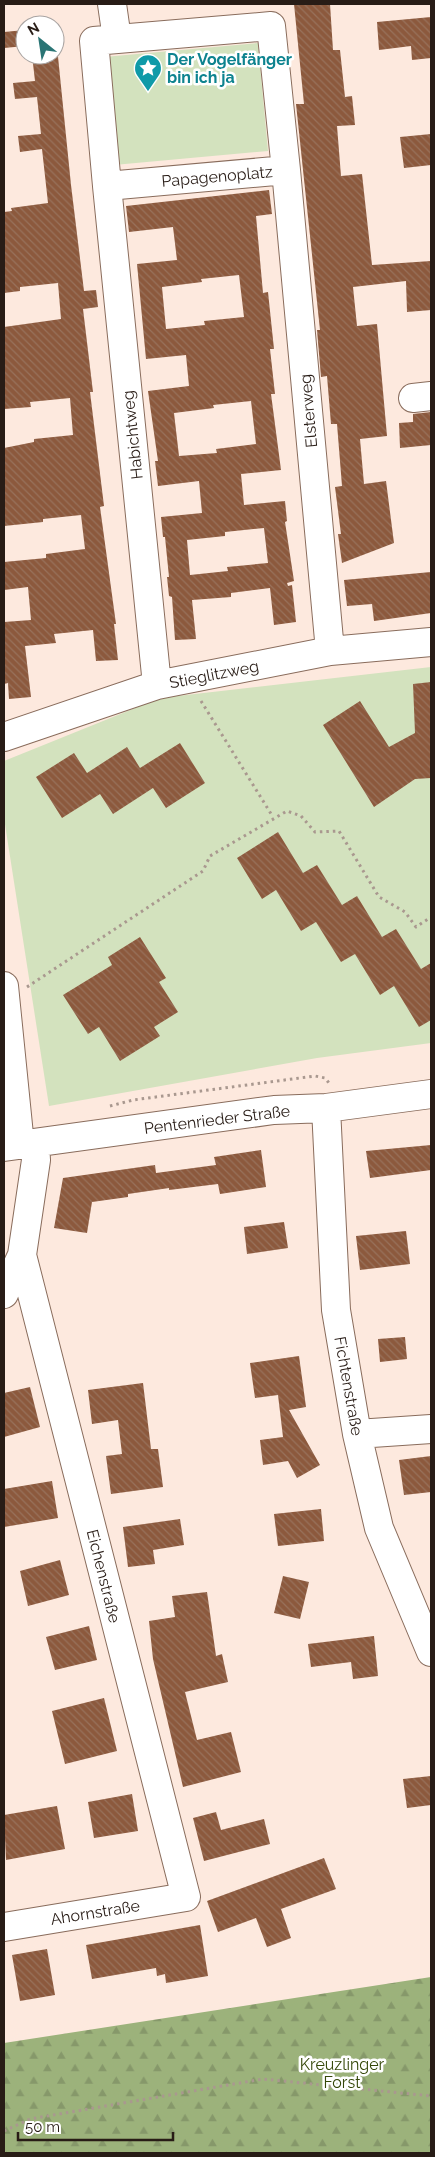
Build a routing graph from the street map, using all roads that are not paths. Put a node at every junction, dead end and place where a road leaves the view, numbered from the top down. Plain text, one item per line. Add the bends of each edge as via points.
1 (112, 4) edge
2 (117, 40) junction
3 (286, 170) junction
4 (107, 186) junction
5 (431, 642) edge
6 (330, 652) junction
7 (157, 685) junction
8 (4, 737) edge
9 (4, 989) edge
10 (431, 1094) edge
11 (326, 1108) junction
12 (20, 1146) edge
13 (22, 1256) junction
14 (4, 1294) edge
15 (431, 1429) edge
16 (357, 1434) junction
17 (431, 1652) edge
18 (186, 1897) joint
19 (4, 1928) edge

1 - 2 street
2 - 3 street, Papagenoplatz via 271,26
2 - 4 street, Papagenoplatz via 94,41
3 - 4 street, Papagenoplatz
3 - 6 street, Elsterweg
4 - 7 street, Habichtweg
5 - 6 street, Stieglitzweg
6 - 7 street, Stieglitzweg
7 - 8 street, Stieglitzweg
9 - 12 street
10 - 11 street, Pentenrieder Straße
11 - 12 street, Pentenrieder Straße via 274,1110
11 - 16 street, Fichtenstraße via 336,1310
12 - 13 street via 36,1160
13 - 14 street
13 - 18 street, Eichenstraße
15 - 16 street
16 - 17 street, Fichtenstraße via 380,1528
18 - 19 street, Ahornstraße

